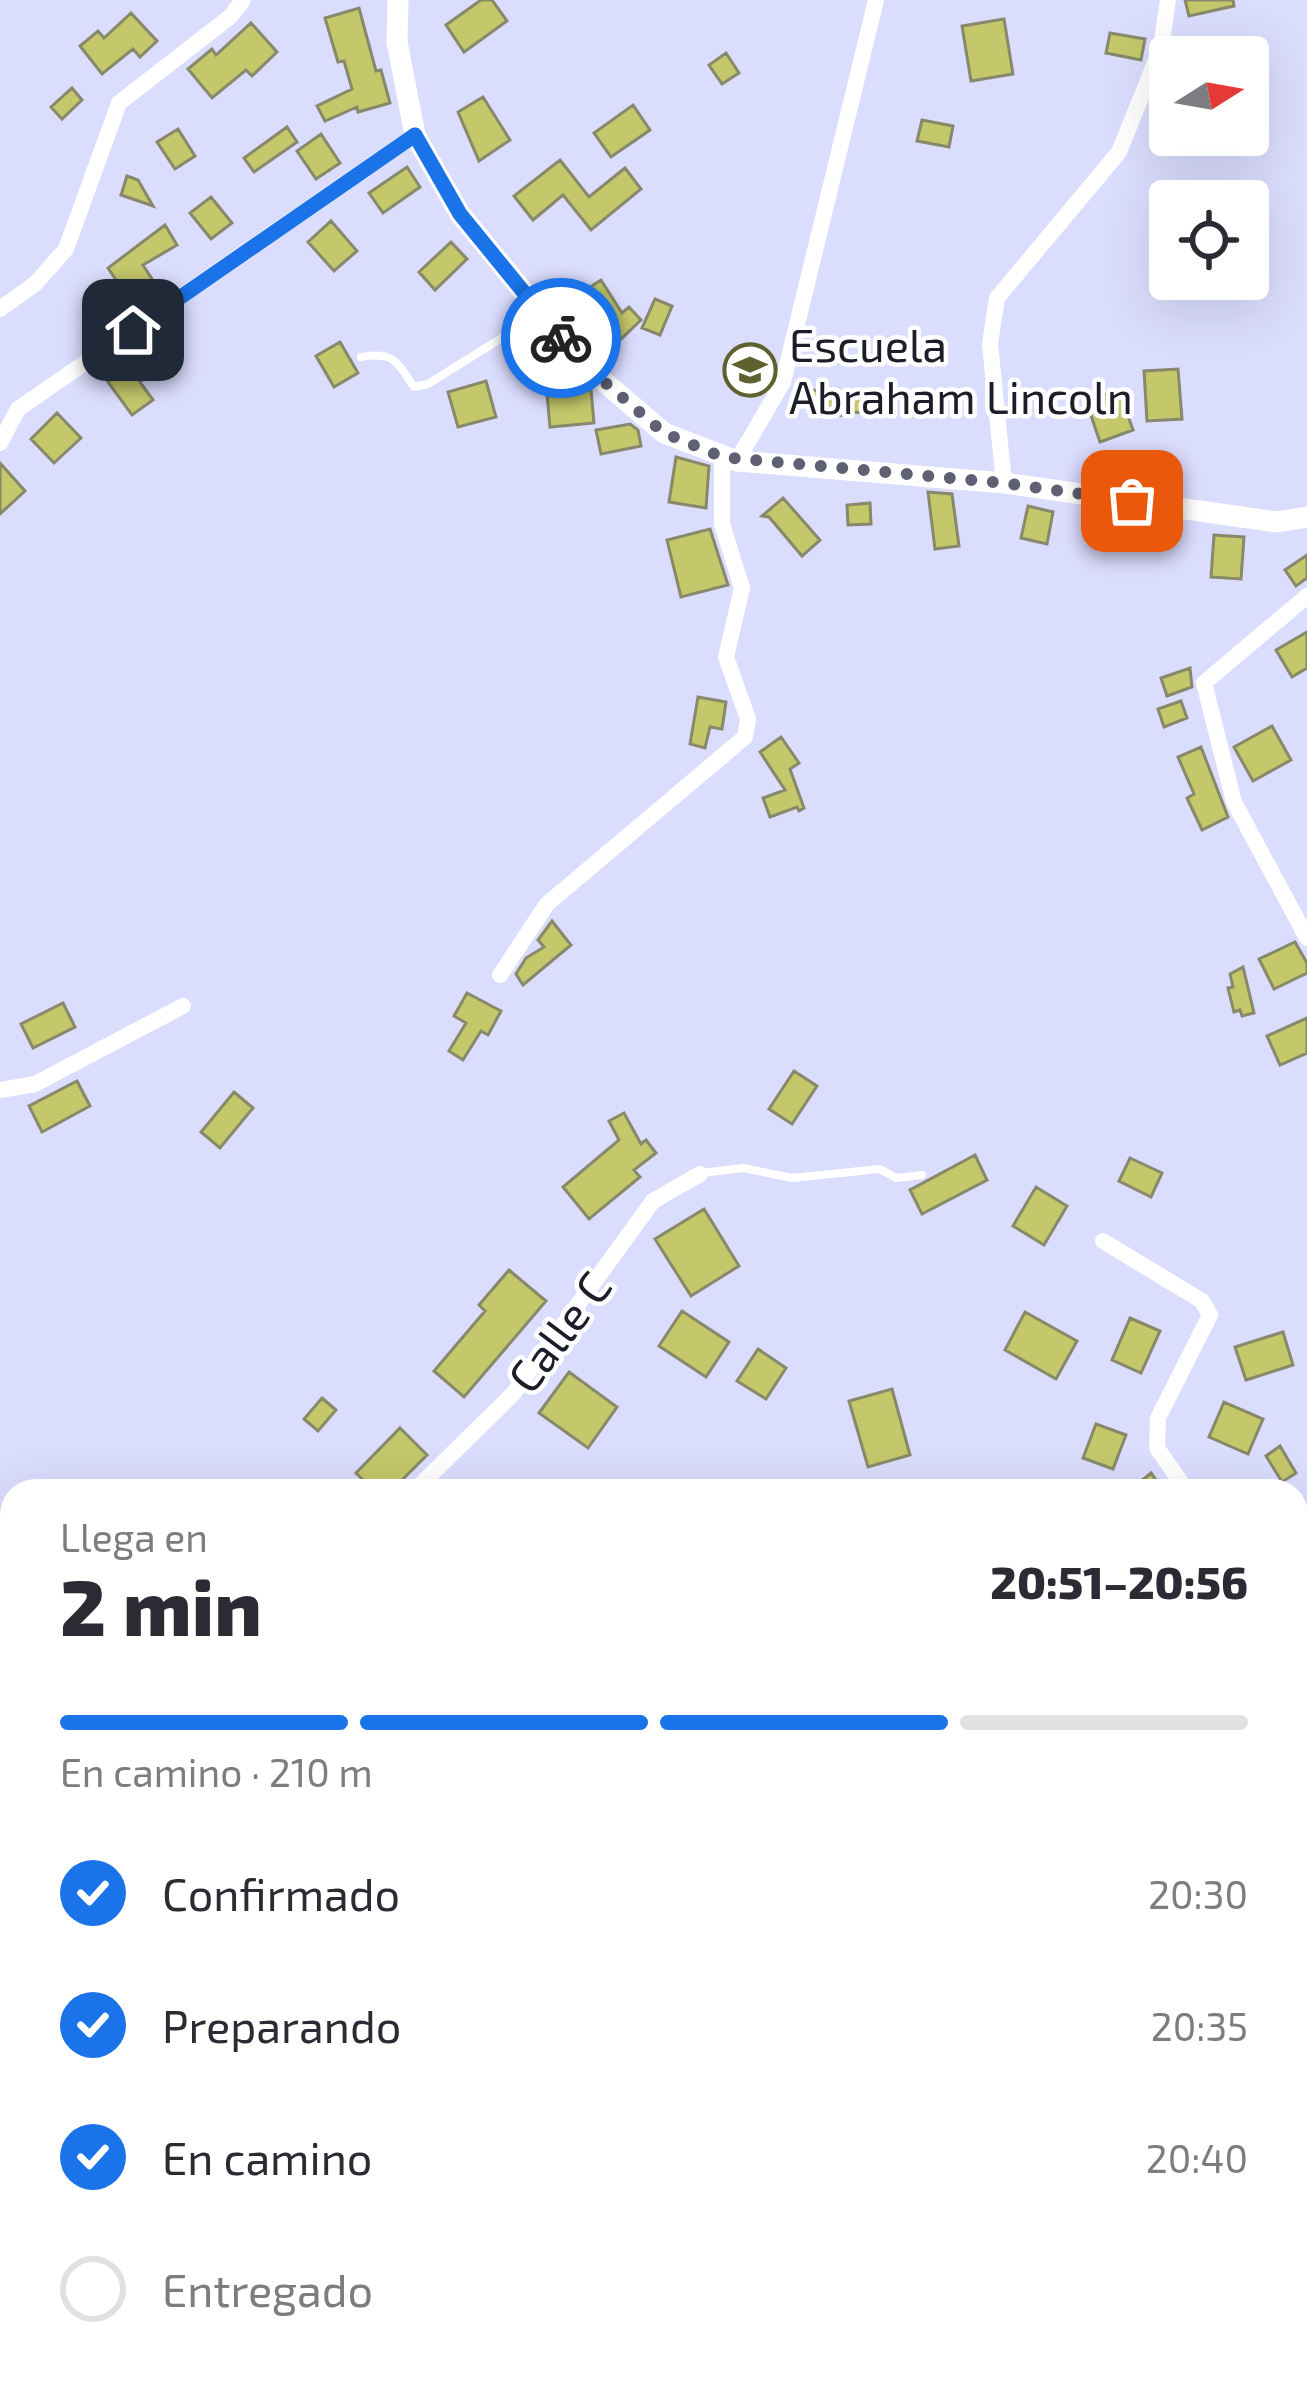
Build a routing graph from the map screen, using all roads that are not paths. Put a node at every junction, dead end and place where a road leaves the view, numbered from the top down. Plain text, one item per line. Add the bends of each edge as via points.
1 (243, 0) edge
2 (398, 0) edge
3 (876, 0) edge
4 (1168, 0) edge
5 (415, 135) junction
6 (0, 309) edge
7 (541, 314) junction
8 (361, 357) dead end
9 (0, 443) edge
10 (730, 459) junction
11 (1004, 483) junction
12 (1307, 517) edge
13 (1307, 596) edge
14 (1307, 938) edge
15 (500, 975) dead end
16 (183, 1006) dead end
17 (0, 1090) edge
18 (700, 1174) joint
19 (922, 1175) dead end
20 (1103, 1241) dead end
21 (426, 1479) edge
22 (1179, 1479) edge

1 - 6 street via 119,103 66,249
2 - 5 street via 397,42
3 - 10 street via 782,382
4 - 11 street via 1161,48 1119,152 997,298 990,344
5 - 7 street via 460,214
5 - 9 street via 18,409
7 - 8 lane via 428,384 414,387 380,353
7 - 10 street via 581,362 664,433
10 - 11 street
10 - 15 street via 722,524 742,588 726,657 748,719 745,737 547,904
11 - 12 street via 1277,522
13 - 14 street via 1204,683 1234,802
16 - 17 street via 35,1084
18 - 19 lane via 743,1168 792,1178 880,1169 896,1178
18 - 21 street, Calle C via 653,1201 513,1394
20 - 22 street via 1202,1301 1210,1315 1158,1418 1157,1448

